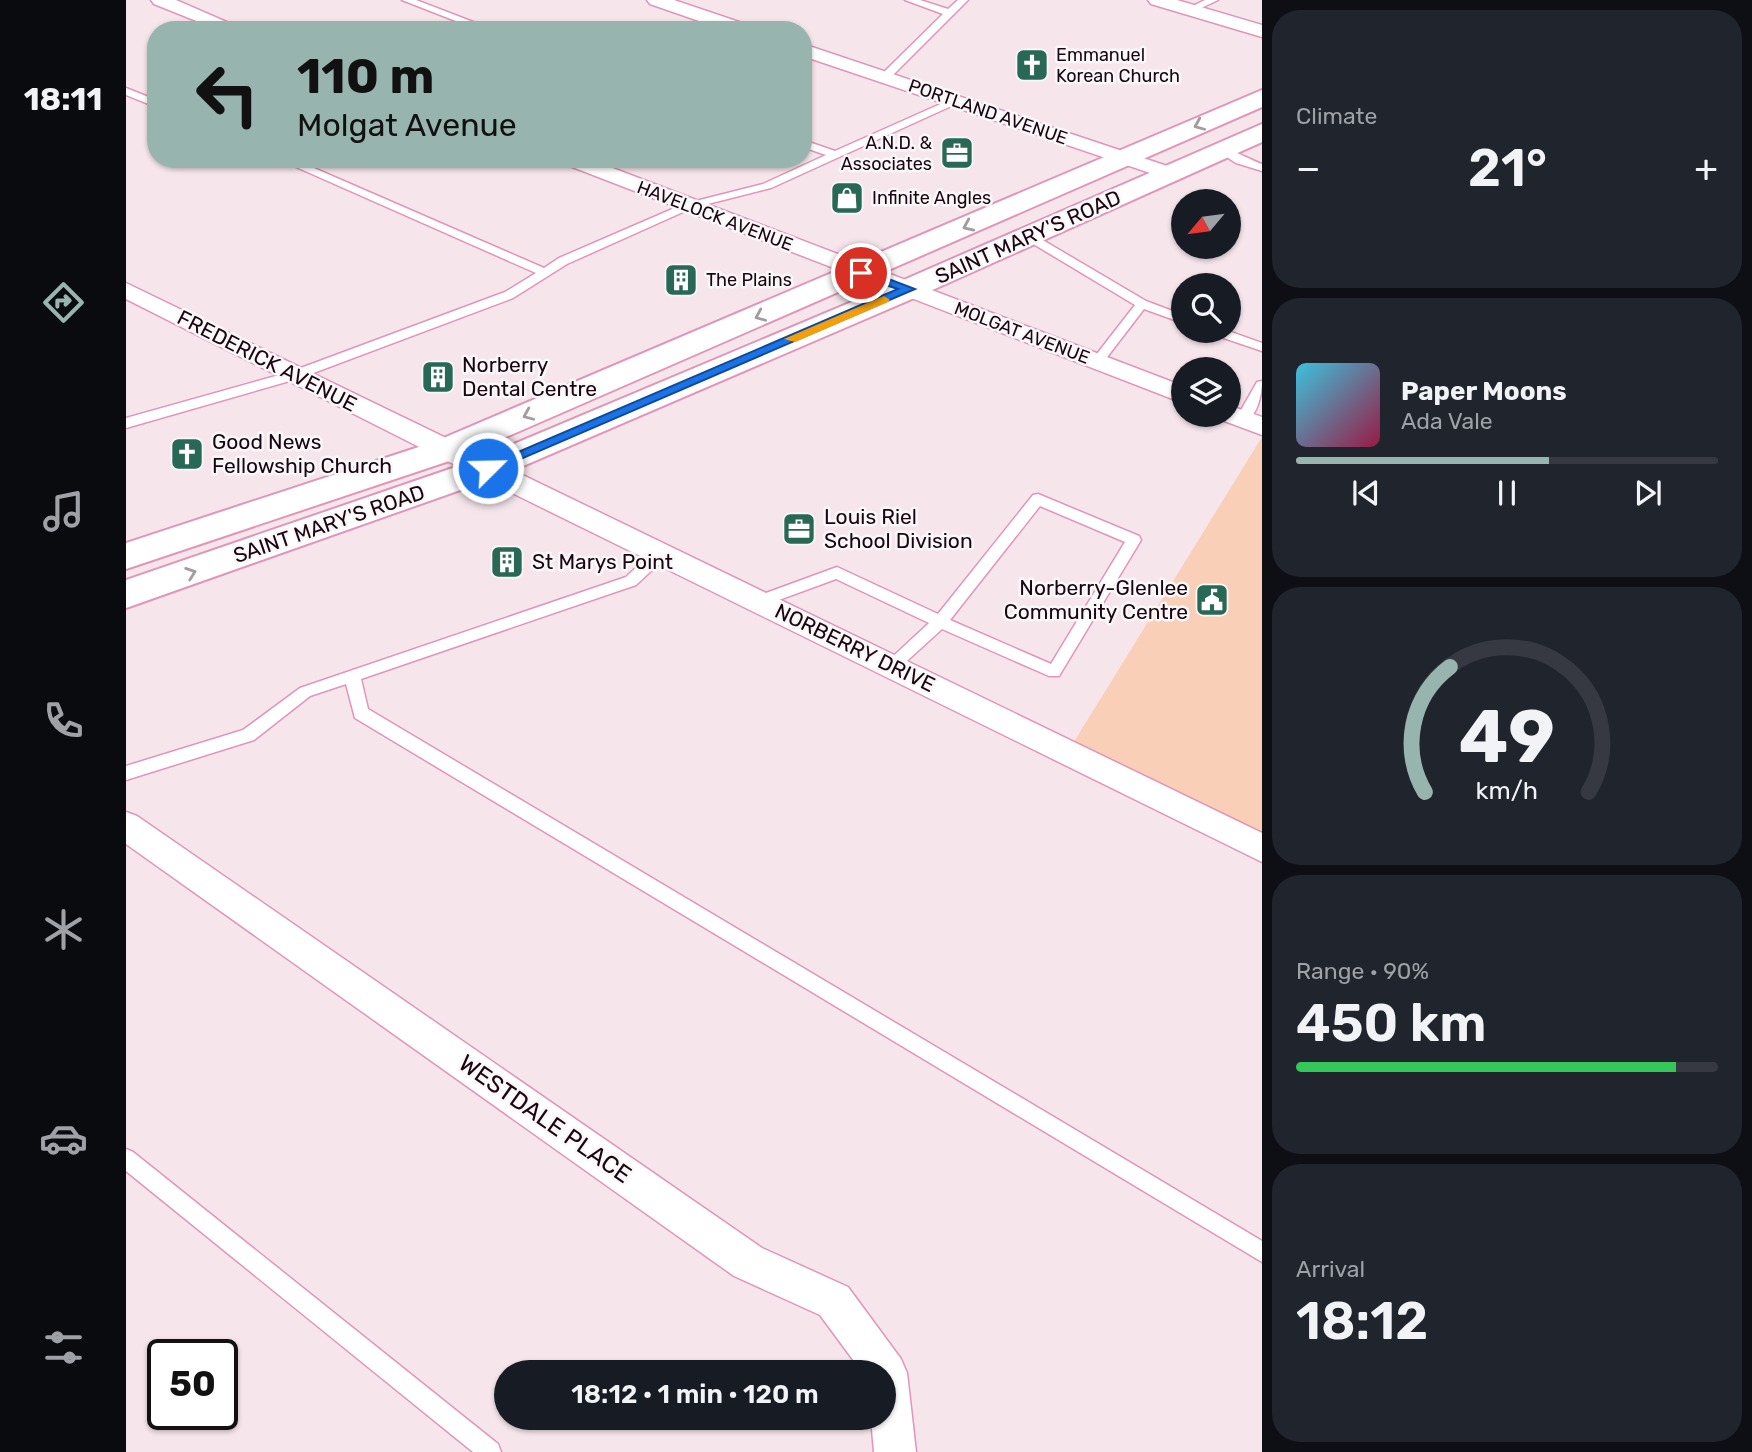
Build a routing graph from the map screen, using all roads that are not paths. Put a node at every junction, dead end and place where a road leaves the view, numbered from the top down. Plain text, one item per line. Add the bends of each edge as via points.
1 (160, 0) edge
2 (407, 0) edge
3 (656, 0) edge
4 (910, 0) edge
5 (963, 0) edge
6 (1157, 0) edge
7 (1213, 0) edge
8 (1190, 10) junction
9 (950, 13) junction
10 (213, 21) edge
11 (464, 21) edge
12 (718, 21) edge
13 (1262, 31) edge
14 (812, 53) edge
15 (885, 77) junction
16 (126, 91) edge
17 (1262, 98) edge
18 (147, 100) edge
19 (954, 101) junction
20 (1262, 132) edge
21 (812, 146) edge
22 (1223, 150) junction
23 (836, 155) junction
24 (1123, 158) junction
25 (812, 166) edge
26 (304, 168) edge
27 (592, 168) edge
28 (807, 168) edge
29 (1262, 168) edge
30 (1172, 174) junction
31 (688, 206) junction
32 (1029, 236) junction
33 (544, 272) junction
34 (861, 273) junction
35 (909, 289) junction
36 (126, 290) edge
37 (1142, 304) junction
38 (1171, 315) edge
39 (1241, 340) edge
40 (1262, 347) edge
41 (1097, 362) junction
42 (295, 375) junction
43 (1262, 385) edge
44 (1171, 390) edge
45 (1244, 419) edge
46 (126, 423) edge
47 (446, 450) junction
48 (488, 468) junction
49 (661, 553) junction
50 (126, 556) edge
51 (126, 594) edge
52 (760, 601) junction
53 (940, 622) junction
54 (892, 666) junction
55 (352, 675) junction
56 (126, 773) edge
57 (126, 826) edge
58 (1262, 848) edge
59 (126, 1159) edge
60 (1262, 1252) edge
61 (490, 1452) edge
62 (895, 1452) edge

1 - 10 street
2 - 11 lane
3 - 12 street
4 - 9 lane
5 - 9 lane
6 - 8 street
7 - 8 lane
8 - 13 street
9 - 15 lane
14 - 15 street, PORTLAND AVENUE
15 - 19 street, PORTLAND AVENUE
16 - 18 lane
17 -> 24 main road, SAINT MARY'S ROAD
19 - 23 lane
19 - 24 street, PORTLAND AVENUE
20 - 22 main road, SAINT MARY'S ROAD
21 - 23 lane
22 - 29 lane
22 - 30 main road, SAINT MARY'S ROAD
23 - 25 lane
24 - 30 street, PORTLAND AVENUE
24 -> 34 main road, SAINT MARY'S ROAD
26 - 33 lane
27 - 31 street, HAVELOCK AVENUE
28 - 31 lane via 768,186
30 - 32 main road, SAINT MARY'S ROAD
31 - 33 lane
31 - 34 street, HAVELOCK AVENUE
32 - 35 main road, SAINT MARY'S ROAD
32 - 37 lane
33 - 42 lane via 509,295
34 - 35 street, MOLGAT AVENUE
34 -> 47 main road, SAINT MARY'S ROAD
35 - 41 street, MOLGAT AVENUE
35 - 48 main road, SAINT MARY'S ROAD
36 - 42 street, FREDERICK AVENUE
37 - 38 lane
37 - 41 lane
39 - 40 lane
41 - 44 street, MOLGAT AVENUE
42 - 46 lane
42 - 47 street, FREDERICK AVENUE
43 - 45 lane
47 - 48 street, NORBERRY DRIVE
47 - 50 main road, SAINT MARY'S ROAD
48 - 49 street, NORBERRY DRIVE
51 -> 48 main road, SAINT MARY'S ROAD
49 - 52 street, NORBERRY DRIVE
49 - 55 lane via 631,581
52 - 53 lane via 837,573
52 - 54 street, NORBERRY DRIVE
53 - 53 lane via 1038,499 1134,540 1054,672
53 - 54 lane
54 - 58 street, NORBERRY DRIVE
55 - 56 lane via 305,692 248,735
55 - 60 lane via 361,713
57 - 62 street, WESTDALE PLACE via 748,1262 834,1301 887,1373
59 - 61 lane

